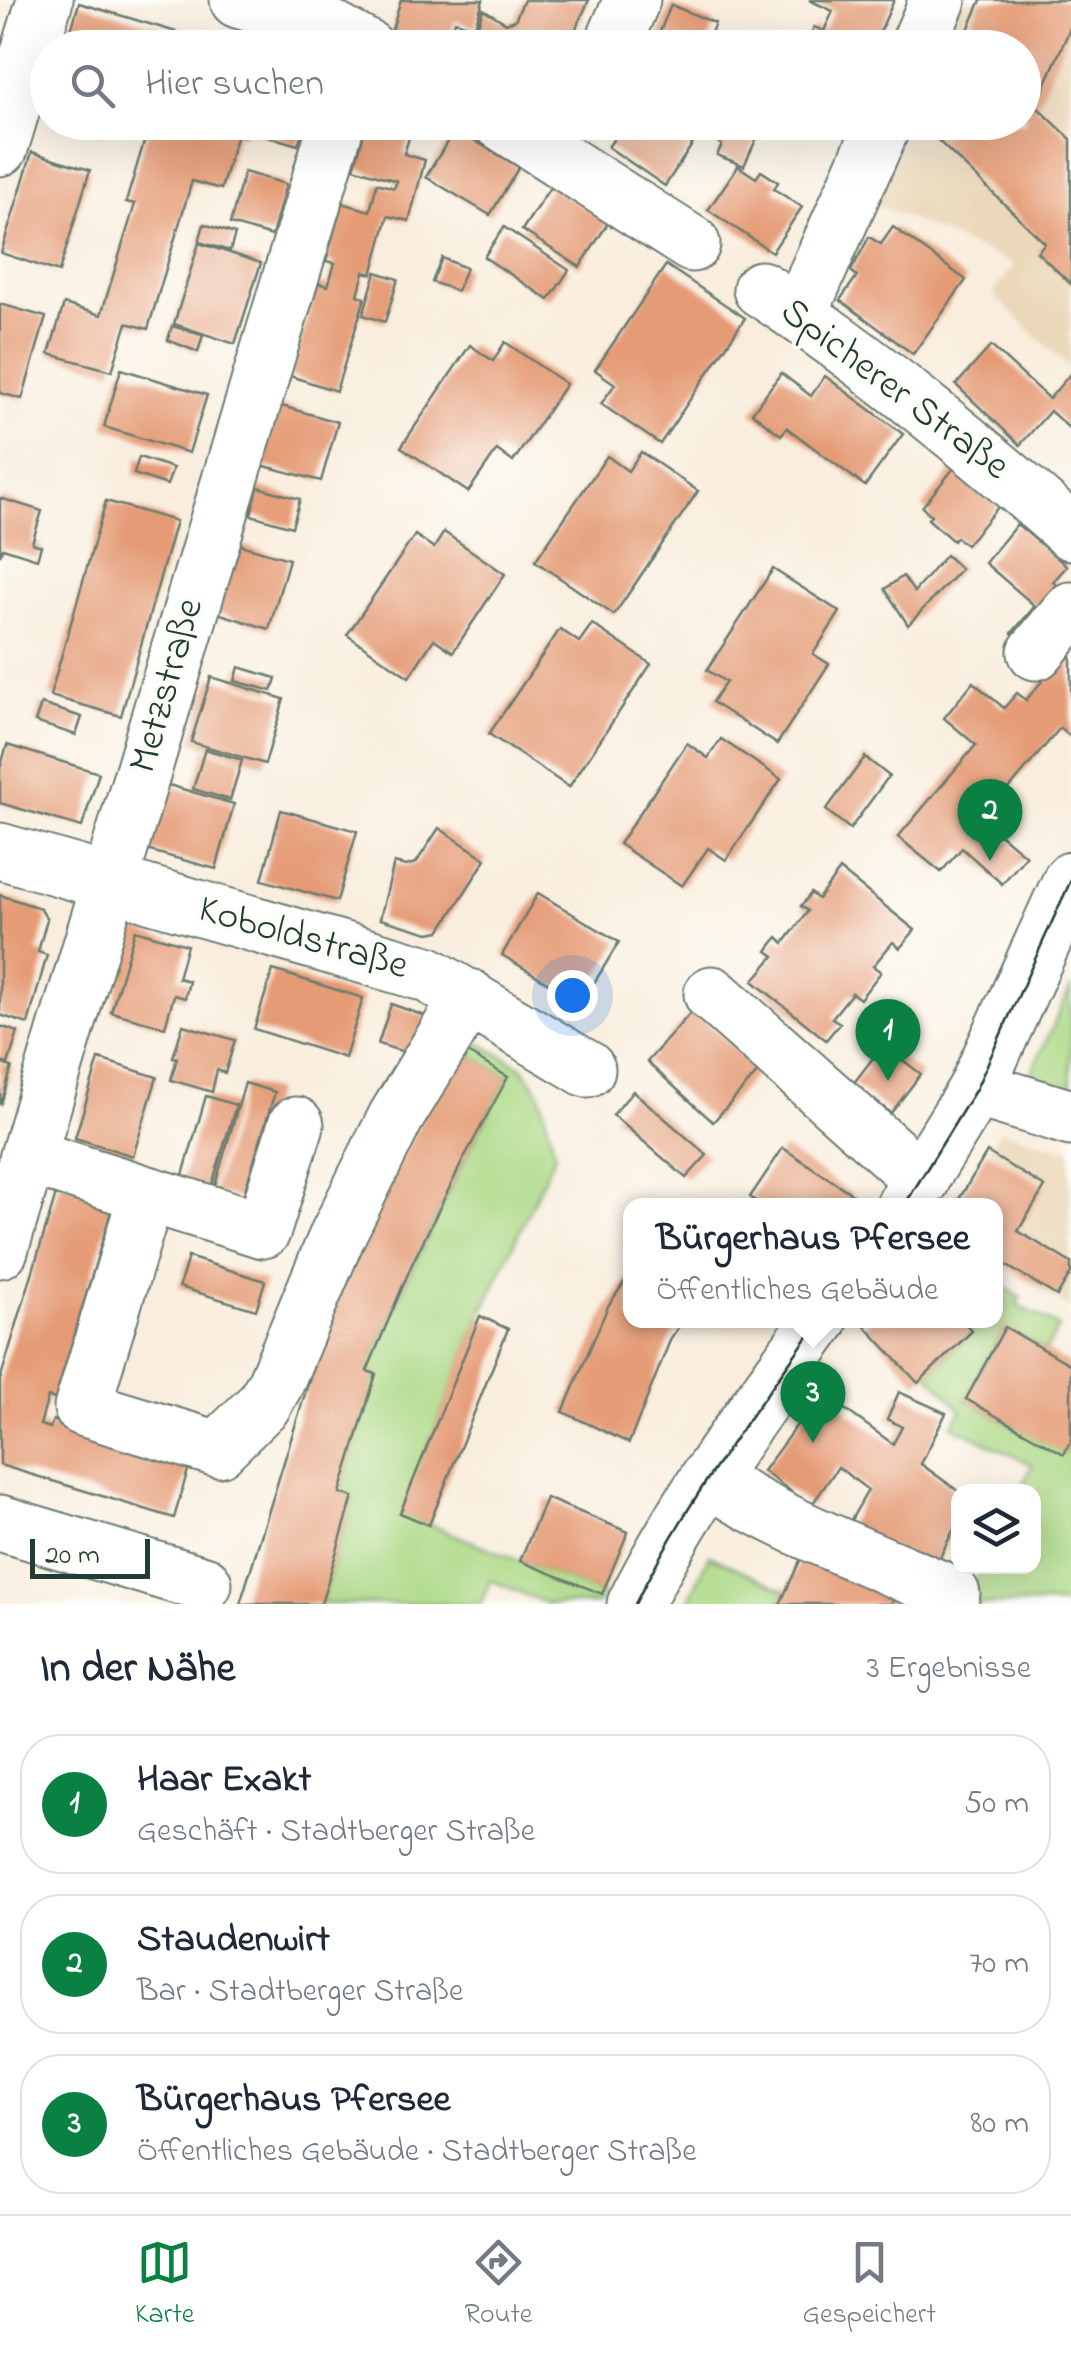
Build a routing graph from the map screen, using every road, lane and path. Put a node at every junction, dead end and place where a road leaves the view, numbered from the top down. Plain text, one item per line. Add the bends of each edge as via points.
1 (45, 0) edge
2 (238, 0) edge
3 (632, 0) edge
4 (938, 0) edge
5 (36, 30) edge
6 (342, 30) edge
7 (620, 30) edge
8 (925, 30) edge
9 (30, 49) edge
10 (332, 140) edge
11 (570, 141) edge
12 (0, 148) edge
13 (876, 156) edge
14 (692, 244) dead end
15 (1071, 532) edge
16 (1071, 610) edge
17 (1036, 652) dead end
18 (0, 852) edge
19 (1071, 880) edge
20 (109, 884) junction
21 (712, 994) dead end
22 (470, 997) junction
23 (587, 1069) dead end
24 (976, 1090) junction
25 (1071, 1118) edge
26 (296, 1125) dead end
27 (29, 1157) junction
28 (913, 1193) edge
29 (146, 1196) junction
30 (0, 1250) edge
31 (814, 1328) edge
32 (708, 1478) junction
33 (0, 1523) edge
34 (204, 1584) dead end
35 (952, 1594) dead end
36 (635, 1604) edge

1 - 5 street
2 - 6 street
3 - 7 street
4 - 8 street
9 - 12 street
10 - 20 street, Metzstraße
11 - 14 street
13 - 15 street, Spicherer Straße via 780,302 1000,469
16 - 17 street
18 - 20 street, Koboldstraße
19 - 24 street
20 - 22 street, Koboldstraße via 427,974
20 - 27 street, Metzstraße
21 - 28 street
22 - 23 street, Koboldstraße
22 - 29 street via 396,1117 276,1384 218,1449 82,1408
24 - 25 street
24 - 28 street
26 - 29 street via 263,1230
27 - 29 street
27 - 30 street, Metzstraße
31 - 32 street
32 - 35 street via 796,1526
32 - 36 street
33 - 34 street

